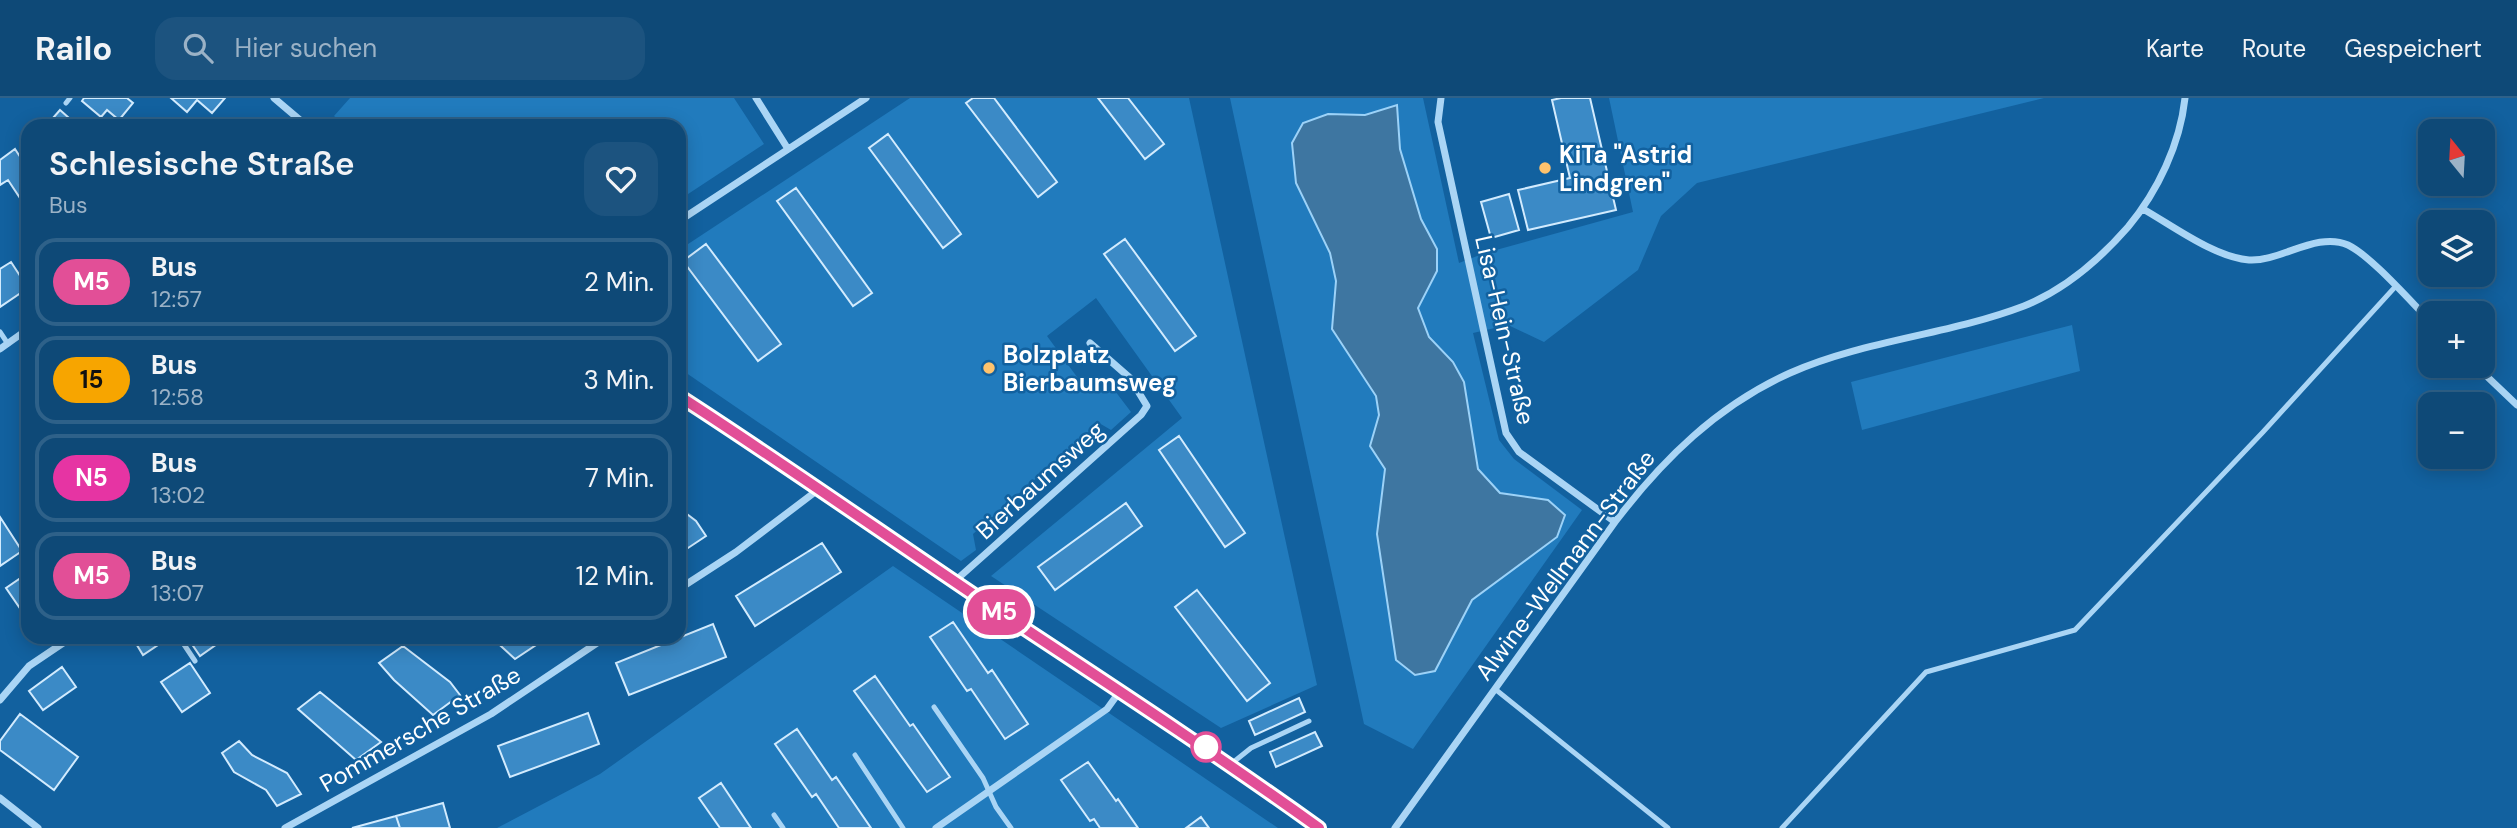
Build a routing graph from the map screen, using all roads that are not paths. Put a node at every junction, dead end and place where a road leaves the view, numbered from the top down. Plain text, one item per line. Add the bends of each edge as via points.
1 (274, 98) edge
2 (755, 98) edge
3 (866, 98) edge
4 (1441, 98) edge
5 (2185, 98) edge
6 (299, 119) edge
7 (788, 149) junction
8 (2143, 209) junction
9 (686, 216) edge
10 (2395, 287) junction
11 (2418, 309) edge
12 (0, 332) edge
13 (21, 335) edge
14 (1090, 342) dead end
15 (8, 344) junction
16 (0, 349) edge
17 (2489, 378) edge
18 (686, 401) edge
19 (2517, 405) edge
20 (819, 489) junction
21 (1615, 522) junction
22 (955, 581) junction
23 (686, 584) edge
24 (62, 644) edge
25 (184, 644) edge
26 (595, 644) edge
27 (195, 661) dead end
28 (1495, 689) junction
29 (1120, 691) junction
30 (0, 700) edge
31 (934, 707) dead end
32 (1309, 721) dead end
33 (855, 755) dead end
34 (1231, 764) junction
35 (989, 791) junction
36 (0, 798) edge
37 (774, 815) dead end
38 (38, 828) edge
39 (285, 828) edge
40 (783, 828) edge
41 (903, 828) edge
42 (936, 828) edge
43 (1011, 828) edge
44 (1319, 828) edge
45 (1395, 828) edge
46 (1668, 828) edge
47 (1782, 828) edge

1 - 6 street
2 - 7 street
3 - 7 street
4 - 21 street, Lisa-Hein-Straße via 1438,122 1506,433 1519,452
5 - 8 street, Alwine-Wellmann-Straße via 2166,166
7 - 9 street
8 - 10 street via 2228,257 2252,260 2332,241 2347,245
8 - 21 street, Alwine-Wellmann-Straße via 2109,250 2026,305 1976,322 1843,353 1789,374 1733,404 1686,440
10 - 11 street
10 - 47 lane via 2075,630 1926,672
12 - 15 lane
13 - 15 street
14 - 22 street, Bierbaumsweg via 1130,378 1147,406
15 - 16 street
17 - 19 street
18 - 20 street
20 - 22 street
20 - 23 street
21 - 28 street, Alwine-Wellmann-Straße
22 - 29 street
24 - 30 street via 29,666
25 - 27 lane
26 - 39 street, Pommersche Straße via 491,713
28 - 45 street, Alwine-Wellmann-Straße
28 - 46 lane
29 - 34 street
29 - 35 street via 1107,709
31 - 35 lane
32 - 34 lane via 1251,748
33 - 41 lane
34 - 44 street
35 - 42 street
35 - 43 lane
36 - 38 street
37 - 40 lane

